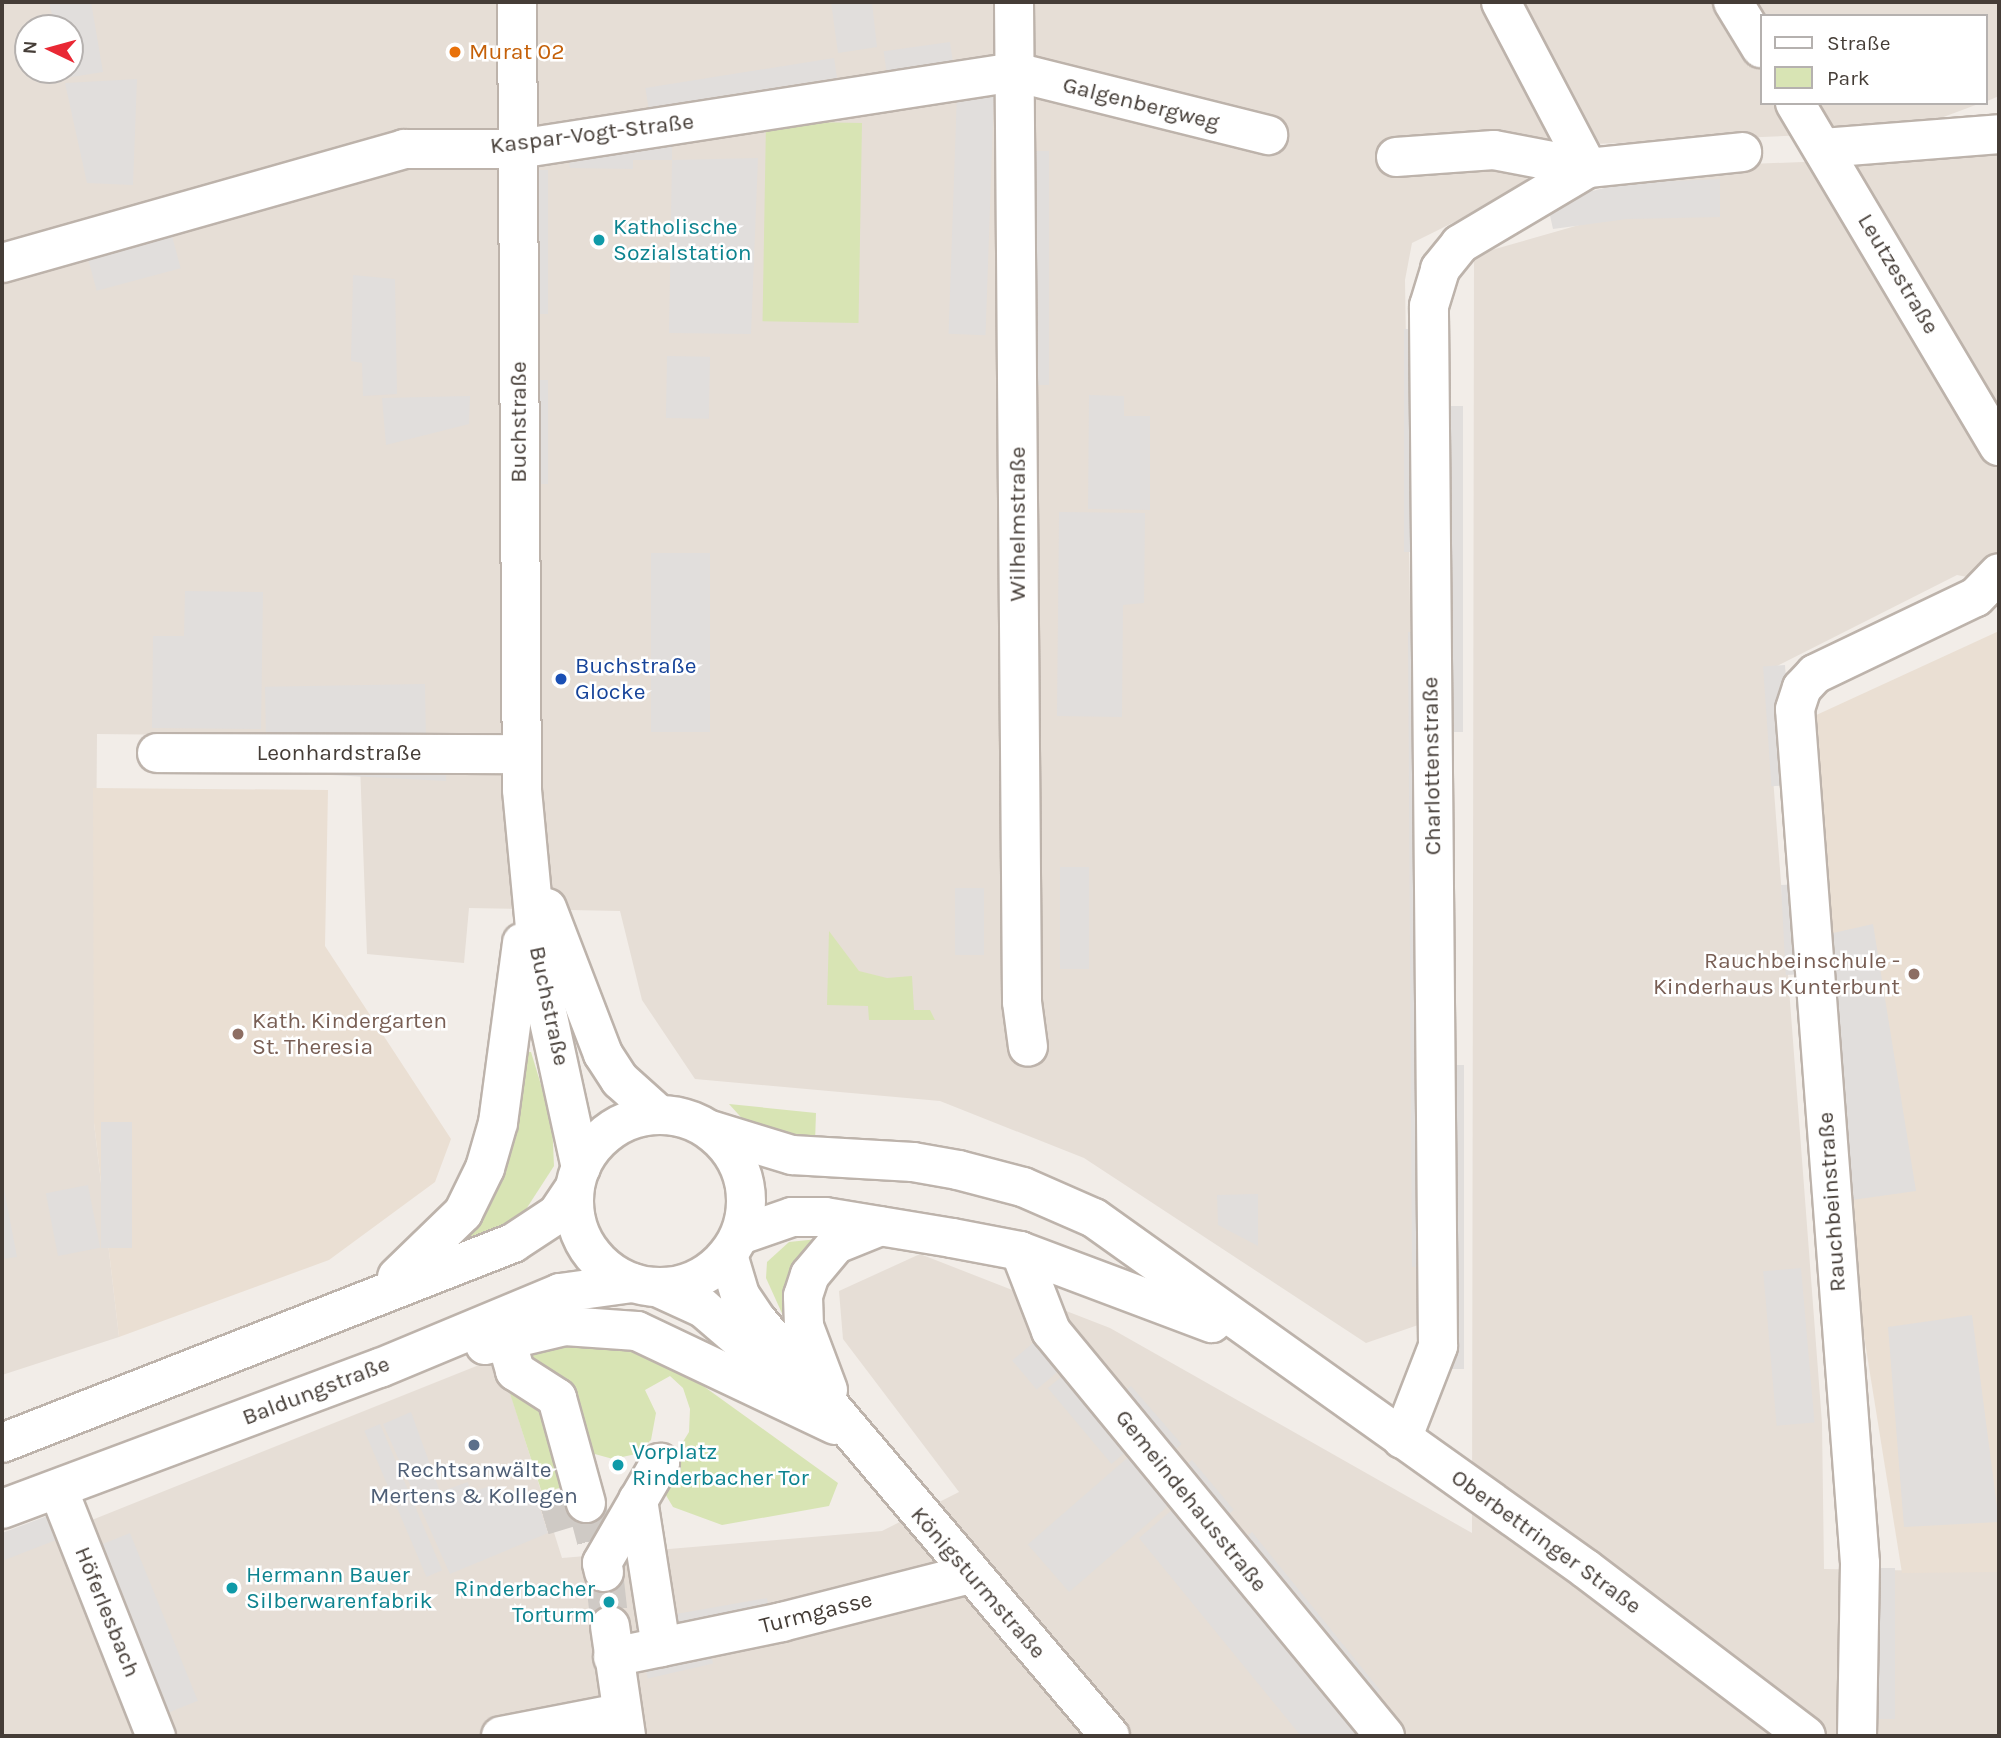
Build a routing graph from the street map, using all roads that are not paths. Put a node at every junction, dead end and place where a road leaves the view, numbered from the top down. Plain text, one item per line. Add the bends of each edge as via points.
1 (517, 2) edge
2 (1014, 2) edge
3 (1500, 2) edge
4 (1733, 2) edge
5 (1759, 45) edge
6 (1015, 72) junction
7 (1796, 105) edge
8 (1999, 134) edge
9 (1268, 135) dead end
10 (1823, 148) junction
11 (518, 149) junction
12 (1742, 152) dead end
13 (1396, 157) dead end
14 (1588, 168) junction
15 (2, 264) edge
16 (1999, 446) edge
17 (1999, 573) edge
18 (157, 753) dead end
19 (521, 754) junction
20 (526, 842) junction
21 (530, 889) junction
22 (1028, 1047) dead end
23 (659, 1115) junction
24 (710, 1130) junction
25 (577, 1178) junction
26 (881, 1226) junction
27 (734, 1245) junction
28 (1020, 1251) junction
29 (646, 1286) junction
30 (383, 1289) junction
31 (510, 1353) dead end
32 (1280, 1355) junction
33 (380, 1368) junction
34 (846, 1430) junction
35 (1402, 1439) junction
36 (2, 1443) edge
37 (660, 1464) dead end
38 (58, 1489) junction
39 (638, 1500) junction
40 (2, 1509) edge
41 (604, 1572) tunnel mouth
42 (970, 1574) junction
43 (661, 1647) junction
44 (623, 1725) edge
45 (156, 1736) edge
46 (501, 1736) edge
47 (1110, 1736) edge
48 (1385, 1736) edge
49 (1806, 1736) edge
50 (1857, 1736) edge

1 - 11 street, Buchstraße
2 - 6 street, Wilhelmstraße
3 - 14 street
4 - 5 street
6 - 9 street, Galgenbergweg
6 - 11 street, Kaspar-Vogt-Straße
6 - 22 street, Wilhelmstraße via 1022,1002
7 - 10 street, Leutzestraße
8 - 10 street
10 - 16 street, Leutzestraße
11 - 15 street, Kaspar-Vogt-Straße via 404,149
11 - 19 street, Buchstraße
12 - 14 street
13 - 14 street via 1494,150
14 - 35 street, Charlottenstraße via 1460,244 1440,268 1429,306 1438,1346
17 - 50 street, Rauchbeinstraße via 1976,597 1815,674 1802,688 1796,709 1860,1563
18 - 19 street, Leonhardstraße
19 - 20 street, Buchstraße
20 - 21 street, Buchstraße
20 - 23 street, Buchstraße via 603,1054 620,1080
21 - 25 street, Buchstraße via 540,980
21 - 30 street via 498,1123 485,1168 463,1213
23 - 24 street via 685,1118
23 - 25 street via 612,1129
24 - 27 street via 730,1151 743,1177 747,1206
24 - 32 street, Oberbettringer Straße via 792,1155 913,1161 1023,1187 1094,1218
25 - 29 street via 574,1213 587,1246 611,1272
25 - 30 street via 536,1232
26 - 27 street, Oberbettringer Straße via 792,1217
26 - 28 street, Oberbettringer Straße
26 - 34 street via 836,1244 810,1275 803,1296 812,1353
27 - 29 street via 697,1278
27 - 34 street, Königsturmstraße via 733,1280 750,1311
28 - 32 street, Oberbettringer Straße via 1183,1310
28 - 48 street, Gemeindehausstraße via 1051,1331
29 - 33 street, Baldungstraße via 560,1293
29 - 34 street, Königsturmstraße via 703,1308
30 - 36 street
31 - 39 street via 515,1371 557,1398 582,1490
32 - 35 street, Oberbettringer Straße
33 - 34 street via 444,1359 565,1326 624,1329 664,1341
33 - 38 street, Baldungstraße
34 - 42 street, Königsturmstraße
35 - 49 street, Oberbettringer Straße
37 - 39 street
38 - 40 street, Baldungstraße
38 - 45 street, Höferlesbach
39 - 41 street via 602,1563
39 - 43 street
42 - 43 street, Turmgasse
42 - 47 street, Königsturmstraße
43 - 44 street, Turmgasse via 612,1641
44 - 46 street

